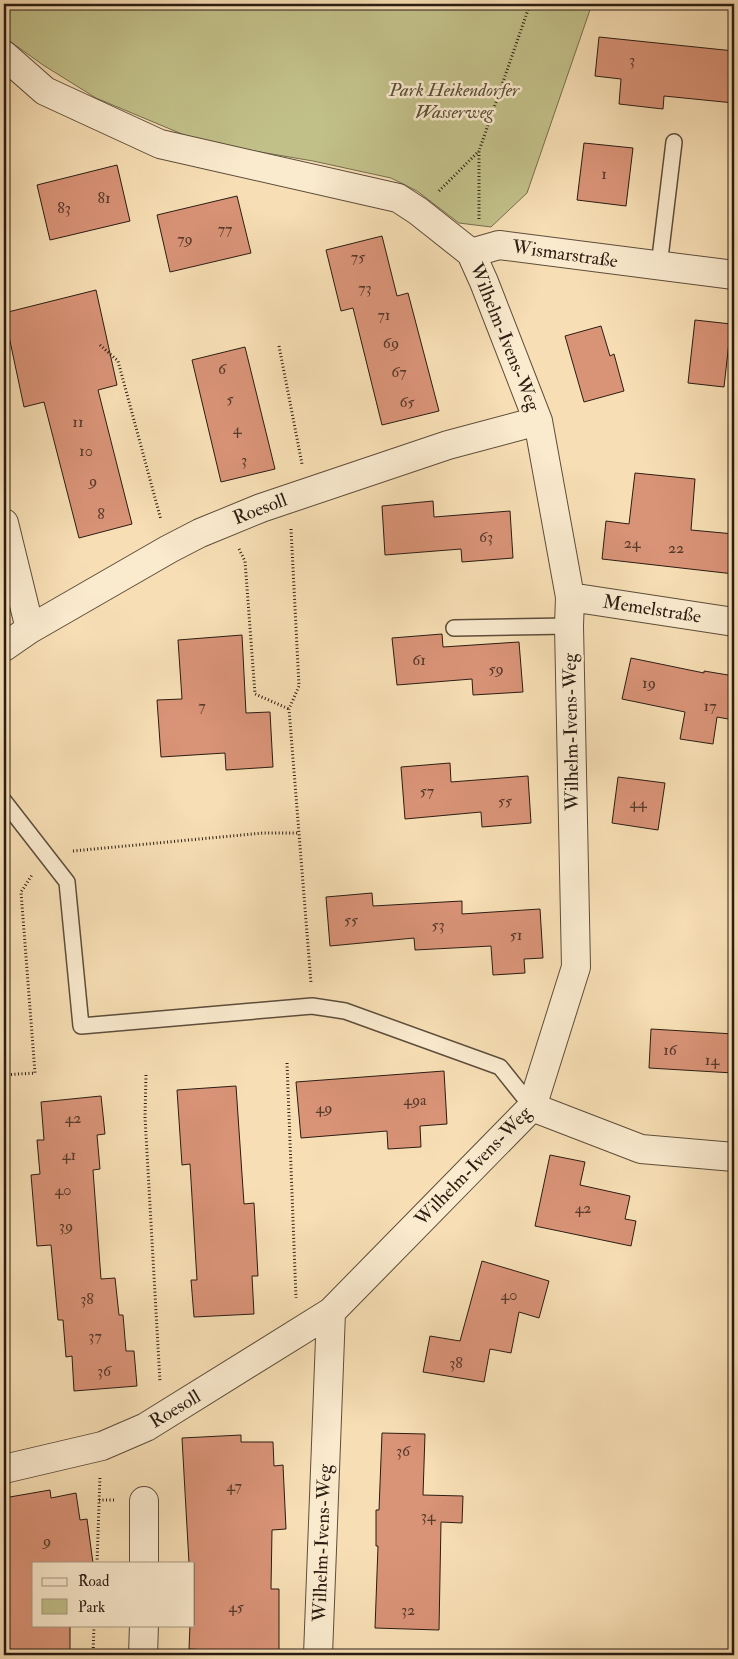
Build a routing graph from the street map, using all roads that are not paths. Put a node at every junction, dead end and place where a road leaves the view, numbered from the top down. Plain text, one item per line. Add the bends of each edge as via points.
1 (4, 55) edge
2 (674, 142) dead end
3 (471, 253) junction
4 (659, 266) junction
5 (734, 275) edge
6 (538, 421) junction
7 (4, 523) edge
8 (570, 597) junction
9 (734, 622) edge
10 (569, 626) junction
11 (454, 628) dead end
12 (30, 629) junction
13 (4, 647) edge
14 (4, 801) edge
15 (532, 1107) junction
16 (734, 1157) edge
17 (331, 1312) junction
18 (4, 1469) edge
19 (144, 1500) dead end
20 (144, 1562) edge
21 (144, 1626) edge
22 (143, 1655) edge
23 (318, 1655) edge

1 - 3 street, Wilhelm-Ivens-Weg via 45,91 160,144 398,198
2 - 4 lane
3 - 4 street, Wismarstraße via 499,245
3 - 6 street, Wilhelm-Ivens-Weg
4 - 5 street, Wismarstraße
6 - 8 street, Wilhelm-Ivens-Weg
6 - 12 street, Roesoll via 448,445 200,532
7 - 12 street
8 - 9 street, Memelstraße
8 - 10 street, Wilhelm-Ivens-Weg
10 - 11 lane
10 - 15 street, Wilhelm-Ivens-Weg via 576,967
12 - 13 street, Roesoll
14 - 15 lane via 67,882 81,1026 312,1006 346,1011 500,1067
15 - 16 street via 641,1148
15 - 17 street, Wilhelm-Ivens-Weg
17 - 18 street, Roesoll via 146,1428 102,1446
17 - 23 street, Wilhelm-Ivens-Weg
19 - 20 street
21 - 22 street

